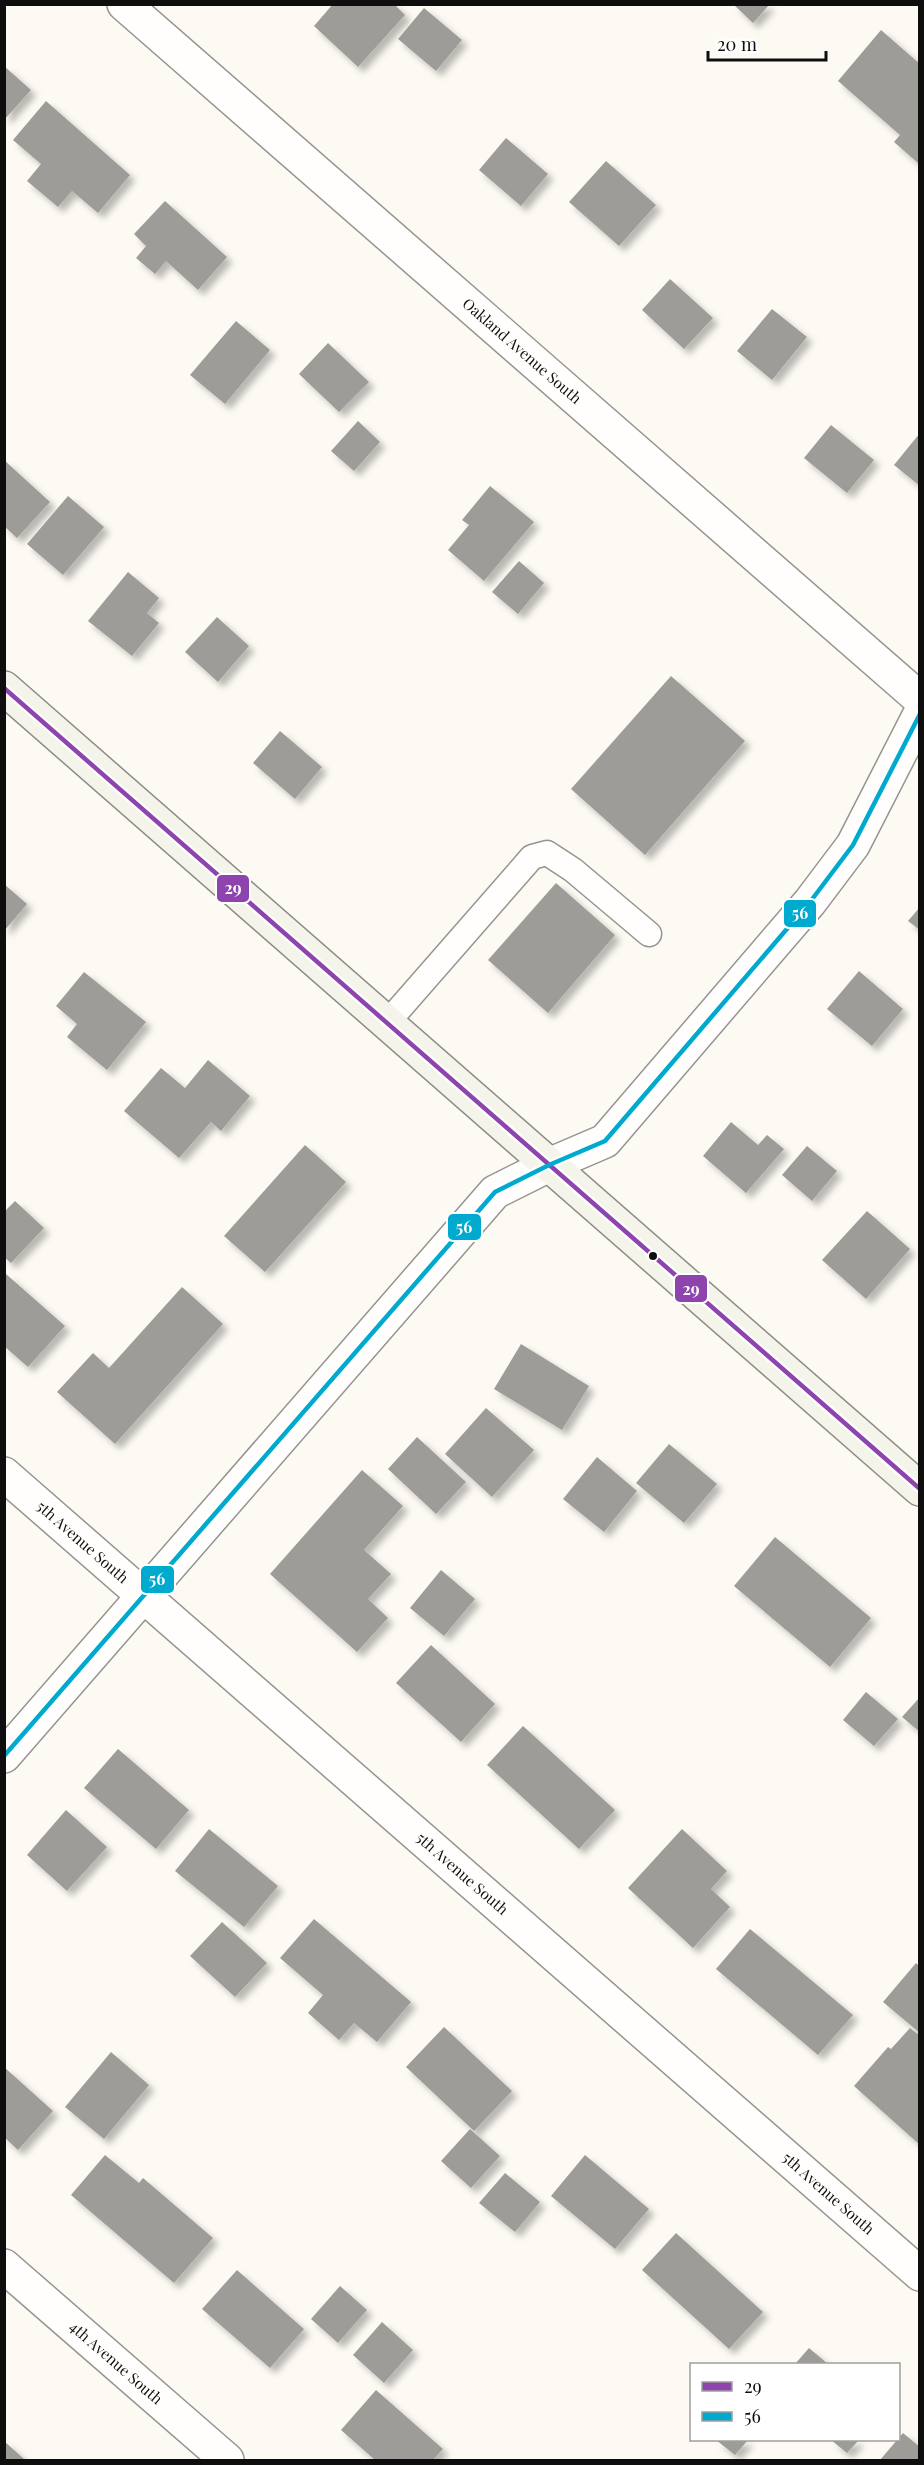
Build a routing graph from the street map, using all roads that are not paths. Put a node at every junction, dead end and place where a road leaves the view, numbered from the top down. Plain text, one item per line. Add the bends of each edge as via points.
1 (124, 4) edge
2 (4, 688) edge
3 (920, 699) edge
4 (920, 714) edge
5 (649, 934) dead end
6 (387, 1023) junction
7 (549, 1165) junction
8 (4, 1474) edge
9 (920, 1489) edge
10 (144, 1596) junction
11 (4, 1756) edge
12 (4, 2266) edge
13 (920, 2274) edge
14 (227, 2460) edge

1 - 3 street, Oakland Avenue South
2 - 6 main road
4 - 7 street via 853,845 810,902 605,1141
5 - 6 lane via 573,870 547,853 532,856
6 - 7 main road
7 - 9 main road
7 - 10 street via 495,1192
8 - 10 street, 5th Avenue South
10 - 11 street
10 - 13 street, 5th Avenue South
12 - 14 street, 4th Avenue South

